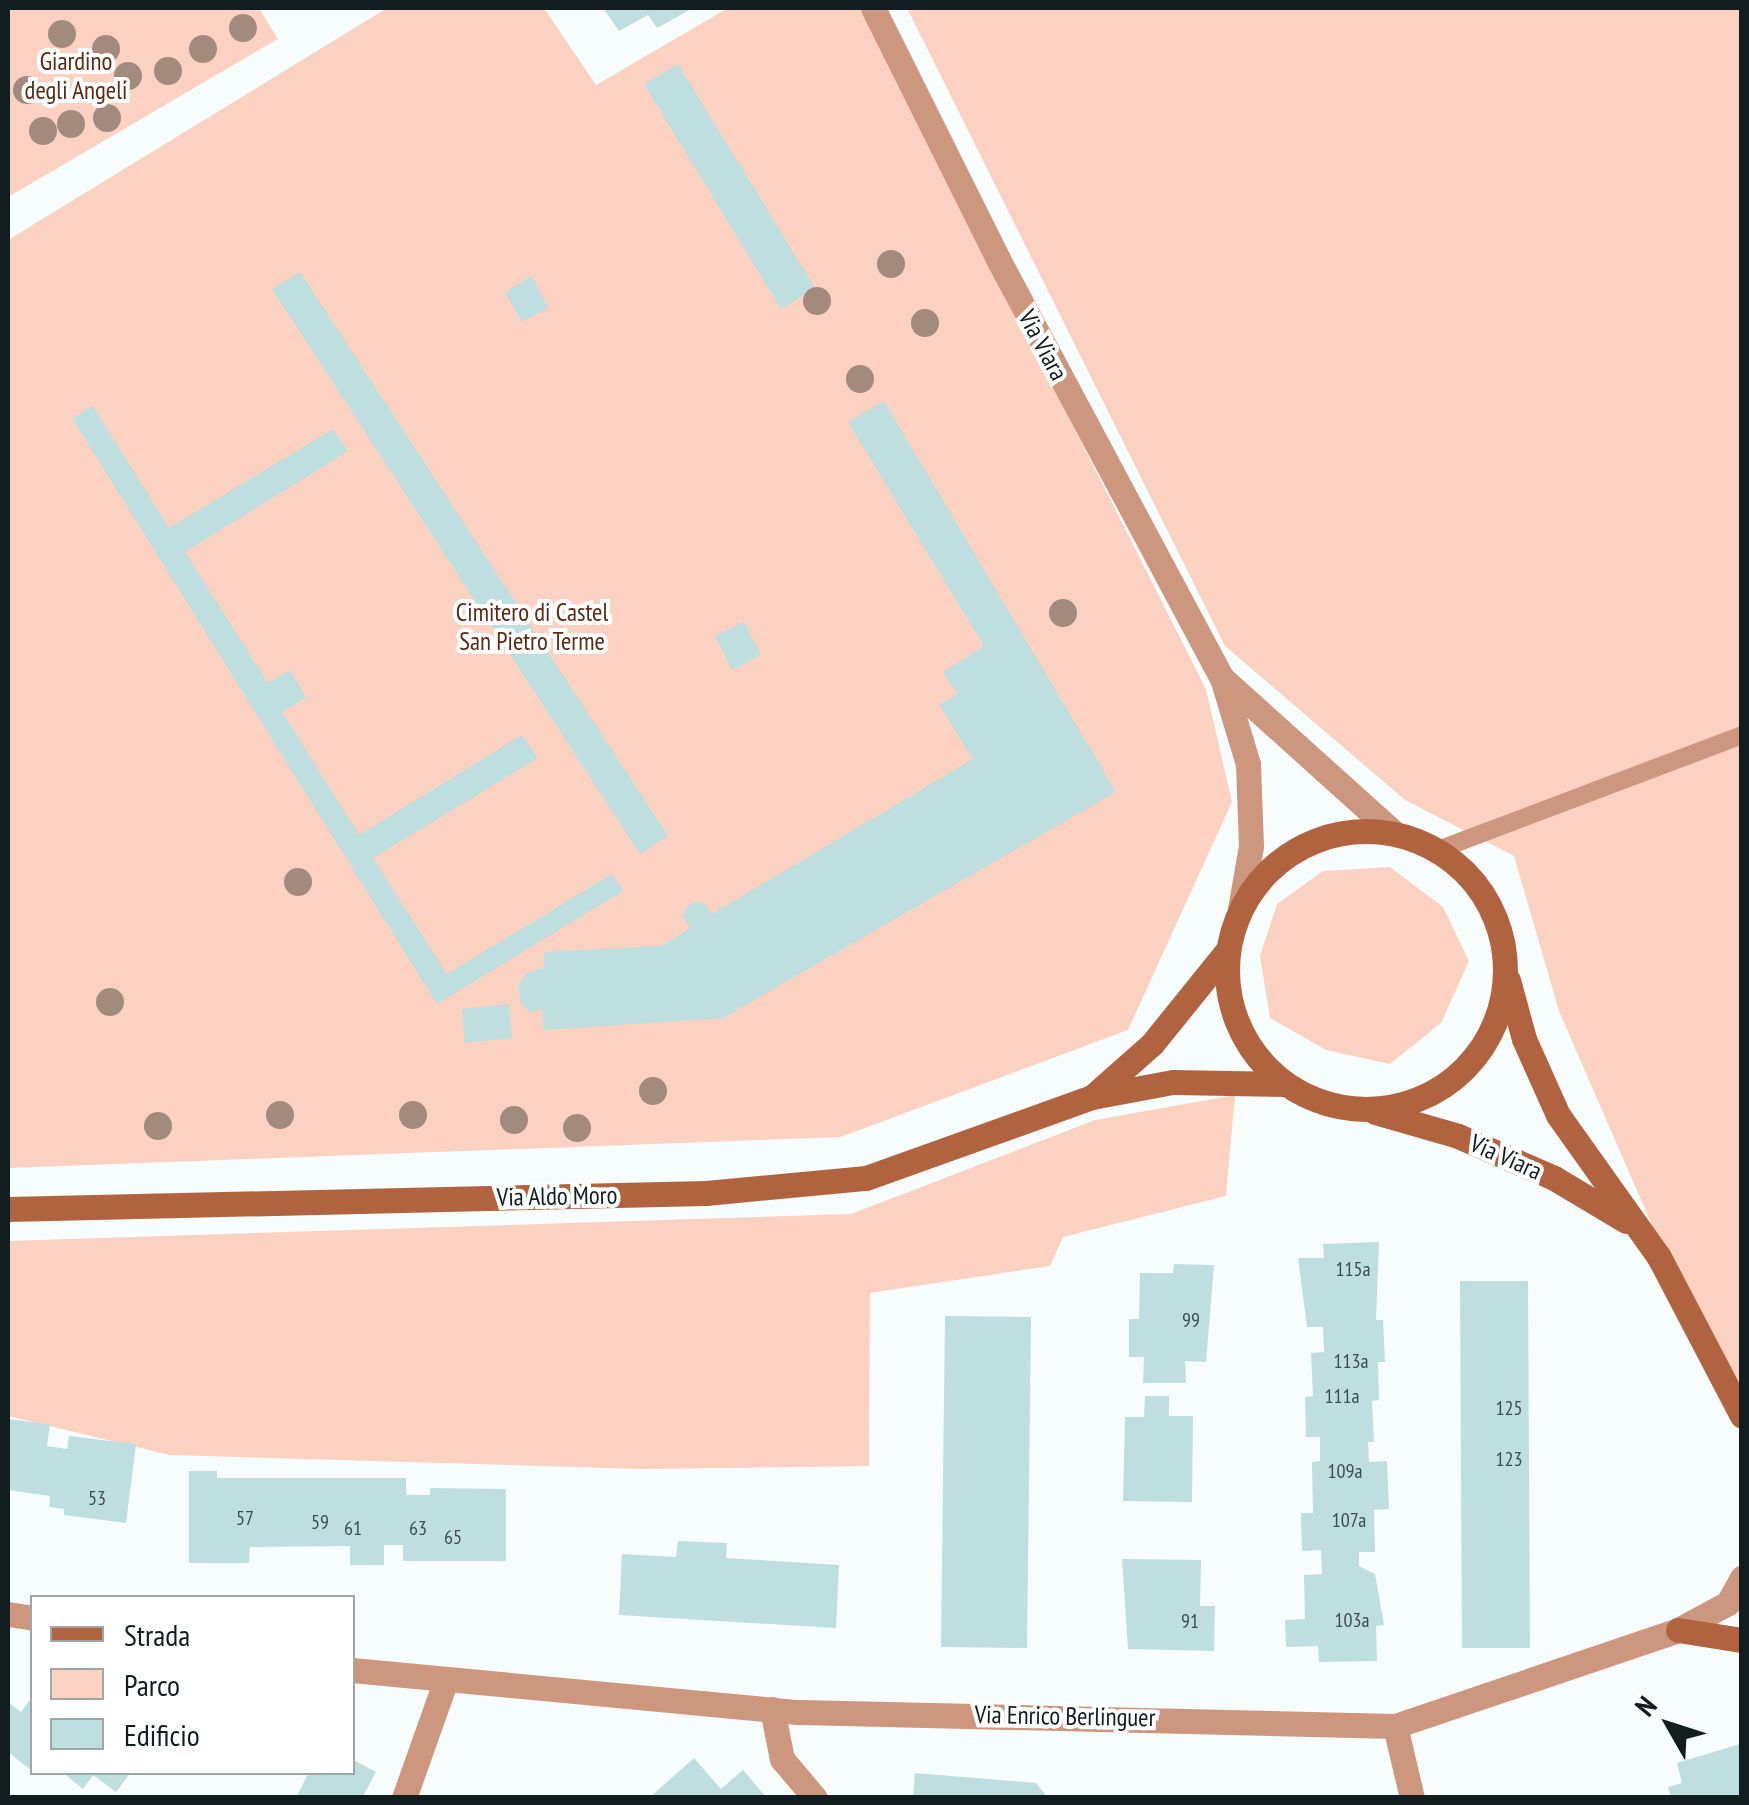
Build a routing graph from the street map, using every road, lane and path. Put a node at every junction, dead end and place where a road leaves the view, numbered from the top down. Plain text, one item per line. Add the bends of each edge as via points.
1 (873, 8) edge
2 (1222, 678) junction
3 (1742, 735) edge
4 (1393, 832) junction
5 (1438, 850) junction
6 (1240, 909) junction
7 (1228, 951) junction
8 (1506, 971) junction
9 (1285, 1084) junction
10 (1092, 1097) junction
11 (1368, 1110) junction
12 (8, 1209) edge
13 (1634, 1226) junction
14 (1742, 1416) edge
15 (1742, 1578) edge
16 (1678, 1630) junction
17 (1742, 1640) edge
18 (355, 1670) edge
19 (445, 1682) junction
20 (772, 1709) junction
21 (1395, 1726) junction
22 (404, 1798) edge
23 (815, 1798) edge
24 (1412, 1798) edge

1 - 2 street, Via Viara via 998,259
2 - 4 street, Via Viara
2 - 6 street, Via Viara via 1248,764 1251,846
3 - 5 lane
4 - 5 main road
4 - 6 main road via 1348,831 1304,845 1266,872
5 - 8 main road via 1482,895 1498,923
6 - 7 main road
7 - 9 main road via 1228,989 1238,1026 1257,1058
7 - 10 main road, Via Aldo Moro via 1152,1044
8 - 11 main road via 1499,1014 1470,1062 1411,1102
8 - 13 main road, Via Viara via 1524,1040 1558,1116
9 - 10 main road, Via Aldo Moro via 1172,1082
9 - 11 main road via 1324,1104
10 - 12 main road, Via Aldo Moro via 866,1178 706,1193
11 - 13 main road, Via Viara via 1458,1136 1554,1178
13 - 14 main road, Via Viara via 1659,1257
15 - 16 street, Via Enrico Berlinguer via 1728,1603
16 - 17 main road
16 - 21 street, Via Enrico Berlinguer
18 - 19 street, Via Enrico Berlinguer
19 - 20 street, Via Enrico Berlinguer
19 - 22 street
20 - 21 street, Via Enrico Berlinguer
20 - 23 street via 782,1759
21 - 24 street

